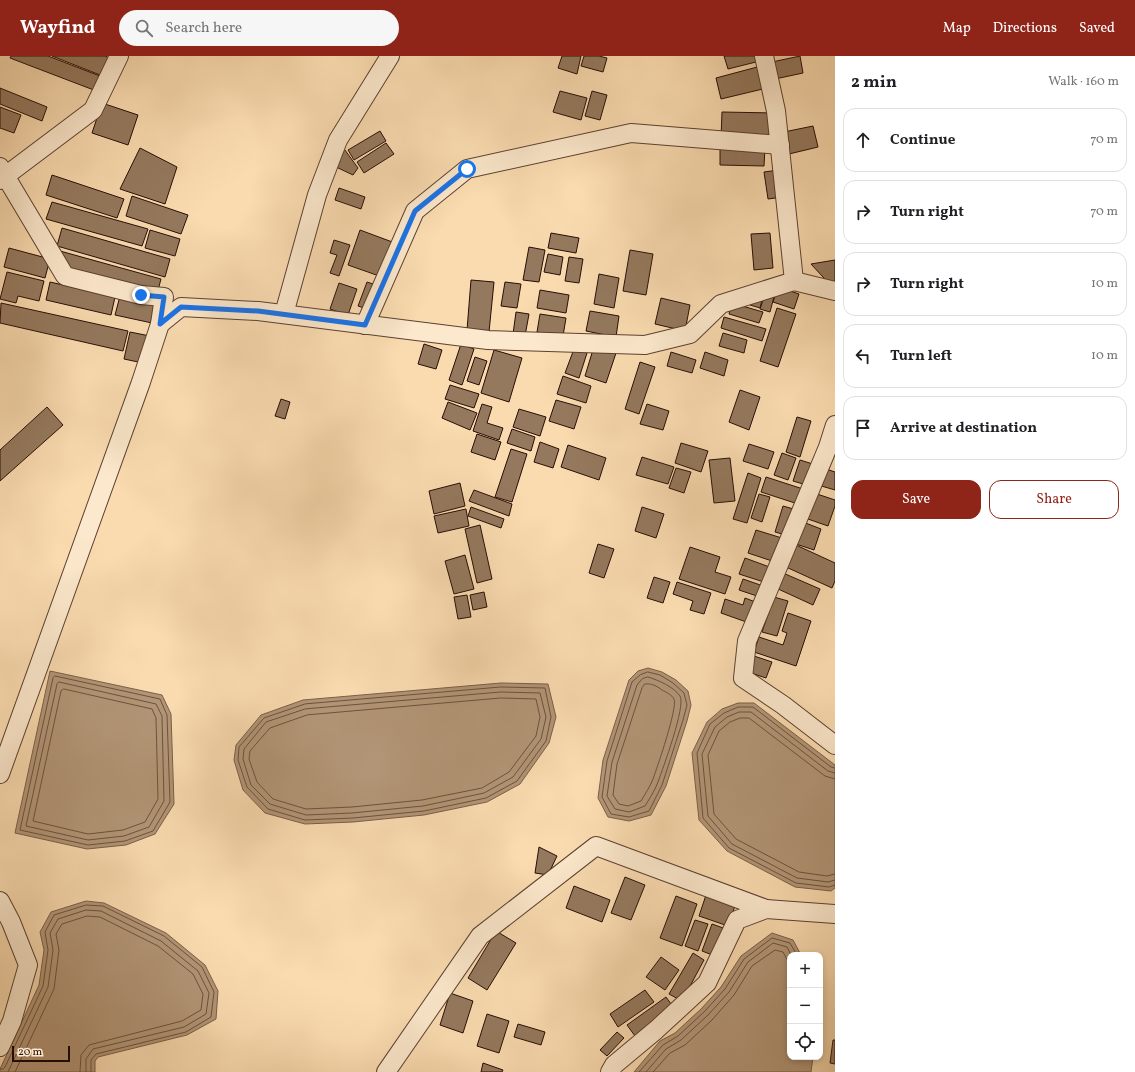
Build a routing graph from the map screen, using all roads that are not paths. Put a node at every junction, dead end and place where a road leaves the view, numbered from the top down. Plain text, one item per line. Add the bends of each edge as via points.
1 (119, 56) edge
2 (390, 56) edge
3 (764, 56) edge
4 (780, 146) junction
5 (2, 174) edge
6 (794, 280) junction
7 (835, 291) edge
8 (284, 314) junction
9 (160, 324) junction
10 (365, 325) junction
11 (835, 425) edge
12 (835, 745) edge
13 (0, 774) edge
14 (0, 900) edge
15 (766, 909) junction
16 (835, 914) edge
17 (0, 1047) edge
18 (386, 1072) edge
19 (610, 1072) edge

1 - 5 street via 93,110
2 - 8 street via 338,140 317,195
3 - 4 street via 776,110
4 - 6 street
4 - 10 street via 631,133 467,169 415,211
5 - 9 street via 64,276 141,295 164,297
6 - 7 street
6 - 10 street via 721,304 690,334 645,345 488,340
8 - 9 street via 181,307
8 - 10 street
9 - 13 street
11 - 12 street via 747,641 743,678
14 - 17 street via 28,965 12,1021
15 - 16 street
15 - 18 street via 596,846 480,936
15 - 19 street via 737,920 707,983 614,1065

